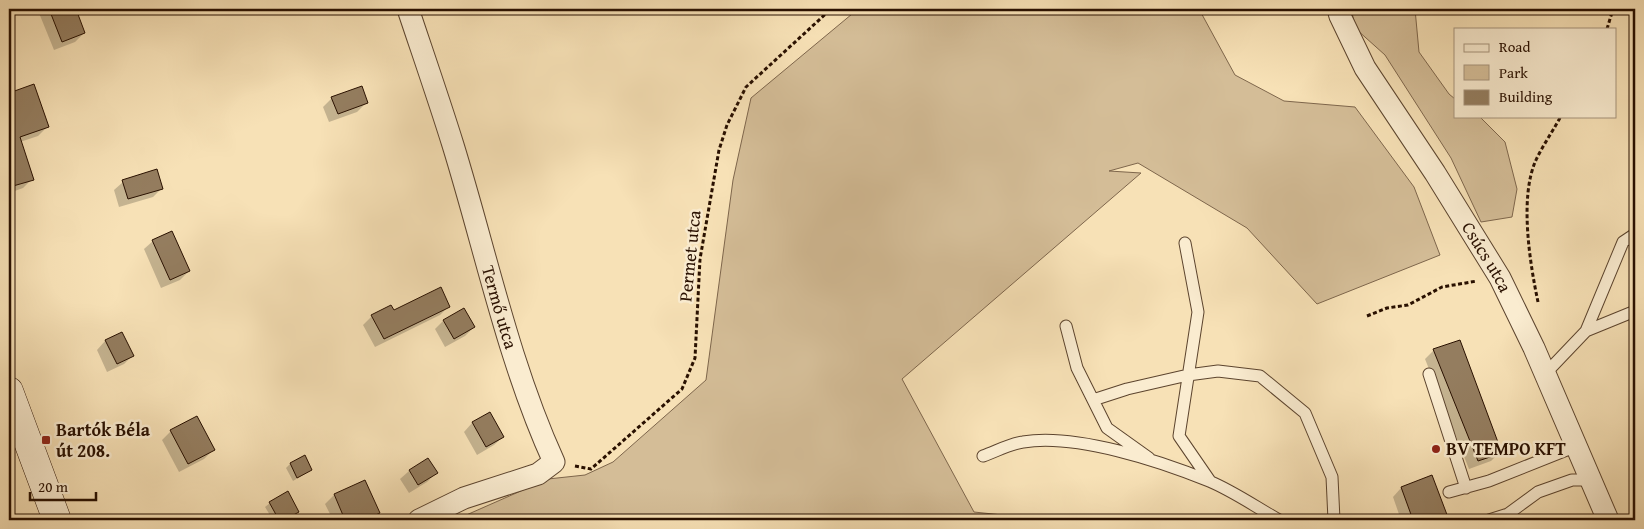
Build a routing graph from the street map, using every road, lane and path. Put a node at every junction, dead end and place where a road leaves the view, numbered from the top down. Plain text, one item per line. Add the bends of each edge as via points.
1 (408, 9) edge
2 (831, 9) edge
3 (1338, 9) edge
4 (1613, 9) edge
5 (1607, 28) edge
6 (1560, 118) edge
7 (1635, 234) edge
8 (1185, 243) dead end
9 (1500, 278) junction
10 (1538, 307) dead end
11 (1635, 311) edge
12 (1367, 316) dead end
13 (1066, 326) dead end
14 (1586, 331) junction
15 (1429, 374) dead end
16 (1545, 374) junction
17 (1188, 375) junction
18 (9, 391) edge
19 (1093, 400) junction
20 (1577, 446) junction
21 (983, 456) dead end
22 (554, 462) junction
23 (1154, 462) junction
24 (1592, 480) junction
25 (1210, 482) junction
26 (1466, 488) junction
27 (1449, 492) dead end
28 (57, 520) edge
29 (419, 520) edge
30 (1279, 520) edge
31 (1334, 520) edge
32 (1489, 520) edge
33 (1608, 520) edge

1 - 22 street, Termő utca via 453,146 520,379
2 - 22 path, Permet utca via 746,87 727,125 700,259 695,358 682,389 591,469
3 - 9 street, Csúcs utca via 1364,68 1435,173
4 - 5 path
6 - 10 path via 1535,162 1529,194 1530,260
7 - 14 lane via 1623,242
8 - 17 lane via 1198,312
9 - 12 path via 1442,287 1408,305
9 - 16 street, Csúcs utca
11 - 14 lane
13 - 19 lane via 1077,368
14 - 16 lane
15 - 26 lane
16 - 20 street, Csúcs utca
17 - 19 lane
17 - 25 lane via 1179,436
17 - 31 lane via 1218,371 1260,376 1305,414 1332,477
18 - 28 street
19 - 23 lane via 1107,428
20 - 24 street, Csúcs utca
20 - 26 lane
21 - 23 lane via 1022,442 1057,440
22 - 29 street via 538,474 464,498
23 - 25 lane
24 - 32 lane via 1572,480 1538,492 1508,514
24 - 33 street, Csúcs utca
25 - 30 lane
26 - 27 lane

